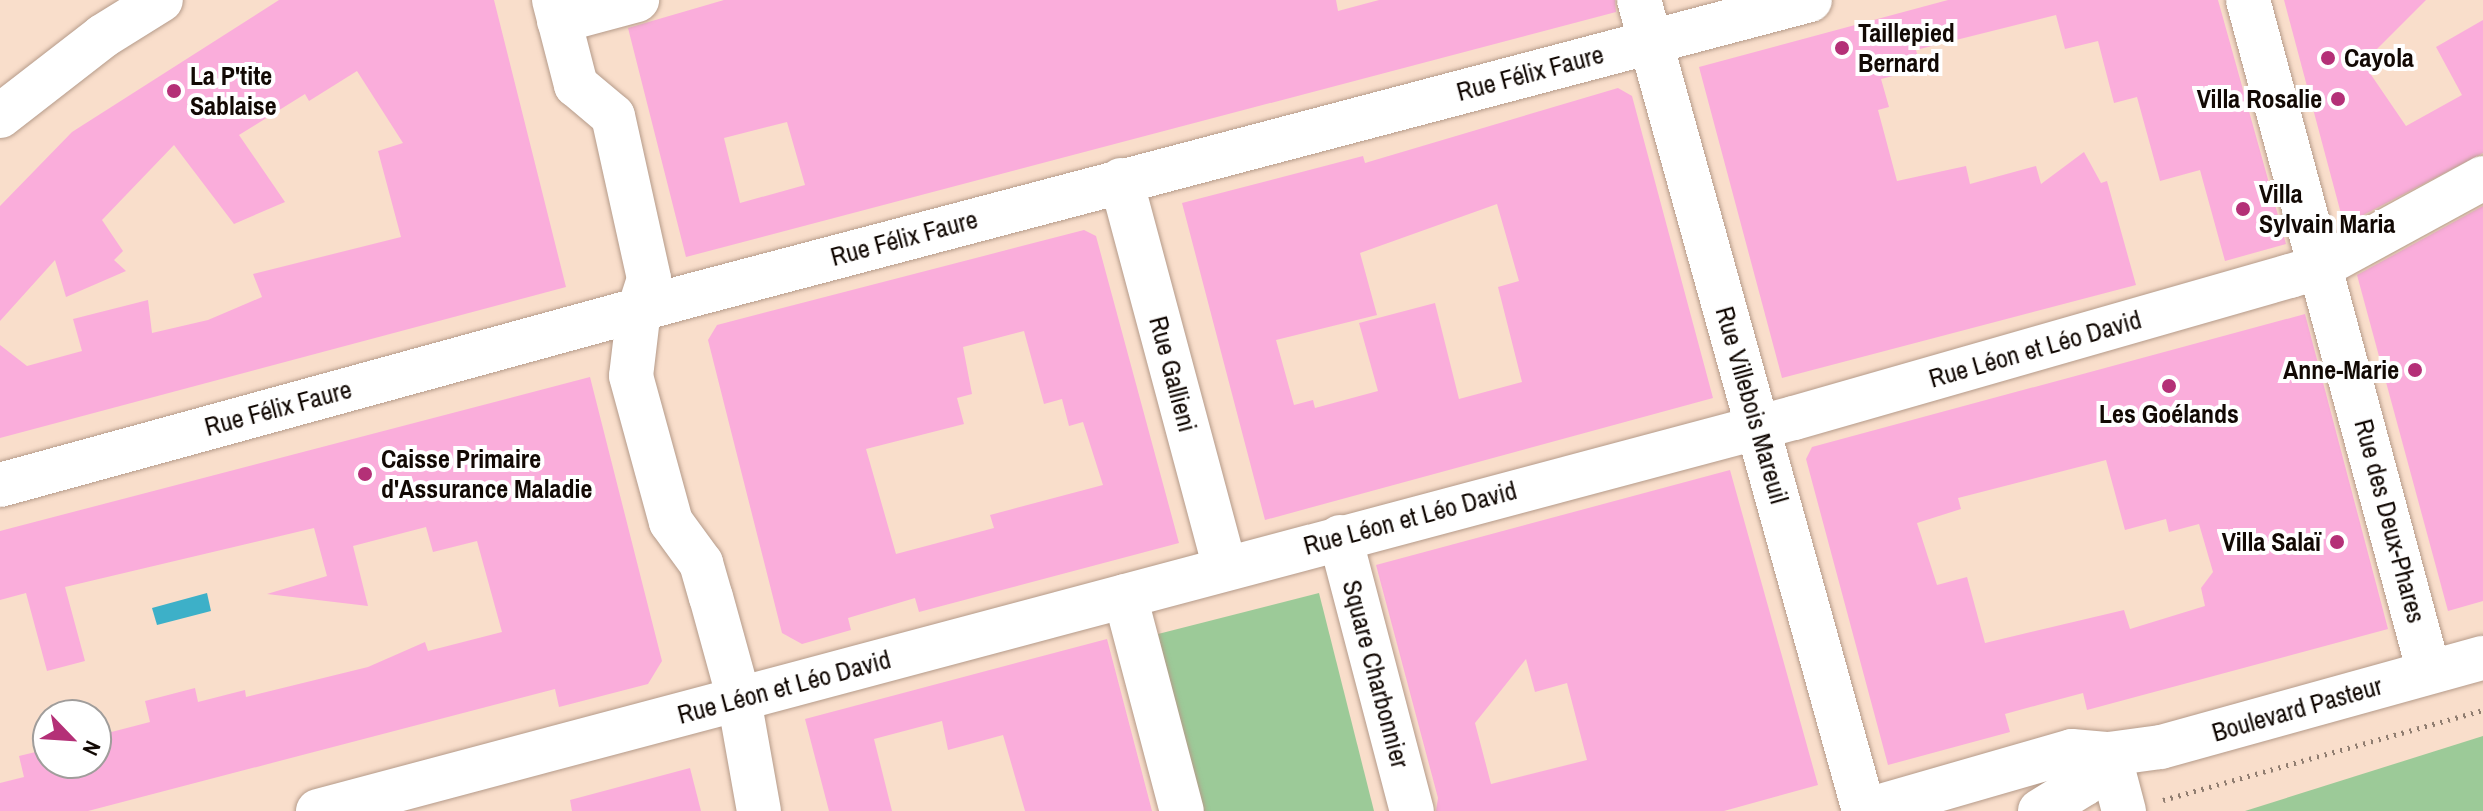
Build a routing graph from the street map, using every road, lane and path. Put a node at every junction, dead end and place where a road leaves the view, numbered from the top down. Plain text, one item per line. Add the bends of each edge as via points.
1 (161, 0) edge
2 (637, 0) edge
3 (1639, 0) edge
4 (1810, 0) edge
5 (2248, 0) edge
6 (556, 10) edge
7 (1650, 42) junction
8 (0, 116) edge
9 (2483, 178) edge
10 (1121, 180) junction
11 (2320, 267) junction
12 (639, 309) junction
13 (1759, 426) junction
14 (0, 485) edge
15 (1340, 537) junction
16 (1225, 568) junction
17 (1125, 596) junction
18 (2483, 658) edge
19 (2429, 672) junction
20 (739, 699) junction
21 (2483, 710) edge
22 (2109, 754) junction
23 (2124, 810) edge
24 (318, 811) edge
25 (759, 811) edge
26 (1182, 811) edge
27 (1412, 811) edge
28 (1864, 811) edge
29 (2040, 811) edge

1 - 8 street via 103,36
2 - 6 street
3 - 7 street, Rue Villebois Mareuil
4 - 7 street, Rue Félix Faure
5 - 11 street, Rue des Deux-Phares
6 - 12 street via 576,85 613,116 649,279
7 - 10 street, Rue Félix Faure
7 - 13 street, Rue Villebois Mareuil
9 - 11 street, Rue Léon et Léo David
10 - 12 street, Rue Félix Faure
10 - 16 street, Rue Gallieni
11 - 13 street, Rue Léon et Léo David
11 - 19 street, Rue des Deux-Phares
12 - 14 street, Rue Félix Faure
12 - 20 street via 631,376 671,522 701,563
13 - 15 street, Rue Léon et Léo David
13 - 28 street, Rue Villebois Mareuil
15 - 16 street, Rue Léon et Léo David
15 - 27 street, Square Charbonnier
16 - 17 street, Rue Léon et Léo David
17 - 20 street, Rue Léon et Léo David
17 - 26 street
18 - 19 street, Boulevard Pasteur
19 - 22 street, Boulevard Pasteur via 2161,747
20 - 24 street, Rue Léon et Léo David
20 - 25 street
21 - 23 path, Boulevard Pasteur
22 - 23 street
22 - 28 street, Boulevard Pasteur via 2072,751
22 - 29 street via 2084,784

